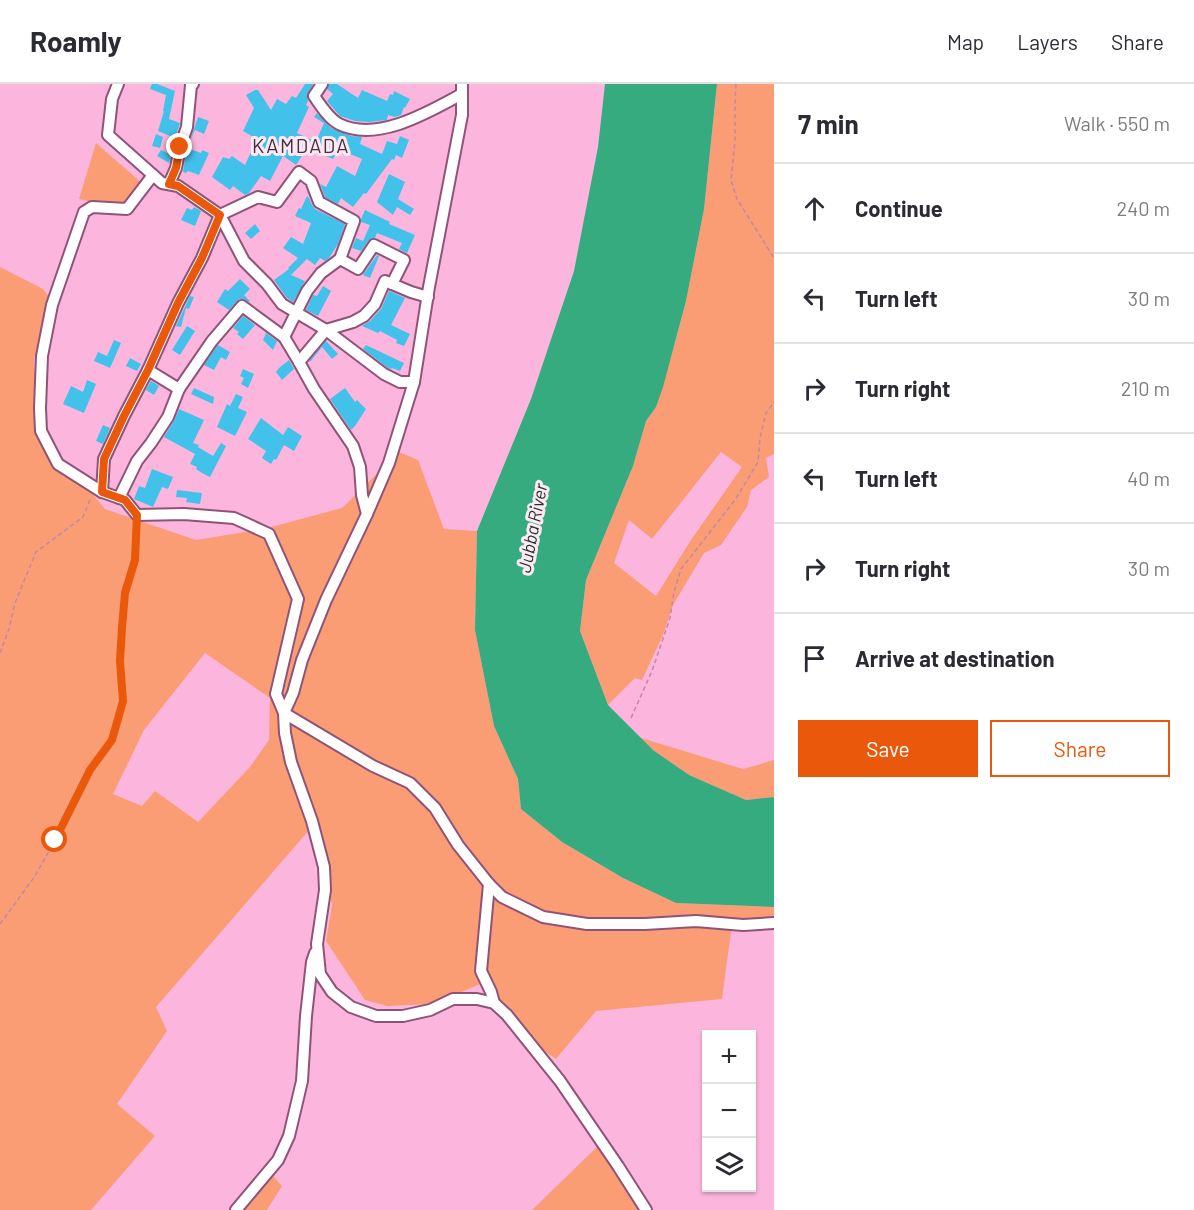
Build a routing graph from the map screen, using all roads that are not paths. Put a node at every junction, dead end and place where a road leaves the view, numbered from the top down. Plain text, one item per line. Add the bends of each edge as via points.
1 (118, 84) edge
2 (193, 84) edge
3 (322, 84) edge
4 (462, 89) edge
5 (153, 175) junction
6 (169, 184) junction
7 (220, 215) junction
8 (340, 259) junction
9 (392, 284) junction
10 (428, 297) junction
11 (296, 313) junction
12 (326, 330) junction
13 (284, 337) junction
14 (299, 362) junction
15 (148, 370) junction
16 (414, 382) junction
17 (179, 389) junction
18 (102, 492) junction
19 (119, 498) junction
20 (367, 514) junction
21 (284, 713) junction
22 (489, 884) junction
23 (774, 923) edge
24 (317, 944) junction
25 (494, 1003) junction
26 (236, 1210) edge
27 (646, 1210) edge

1 - 5 street via 112,99 108,135
2 - 6 street via 187,127
3 - 4 street via 314,96 329,116 358,131 416,118
4 - 10 street via 462,115
5 - 6 street
5 - 18 street via 127,209 92,207 84,212 52,305 42,356 41,431 58,464
6 - 7 street
7 - 8 street via 258,197 277,202 299,172 311,181 319,202 354,221
7 - 11 street via 244,261 282,304
7 - 15 street
8 - 9 street via 358,269 374,245 404,260
8 - 11 street via 321,273
9 - 10 street
9 - 12 street via 385,281 375,304 359,319
10 - 16 street
11 - 12 street
11 - 13 street
12 - 14 street
12 - 16 street via 384,374
13 - 14 street
13 - 17 street via 242,306
14 - 20 street via 353,446
15 - 17 street
15 - 18 street via 104,459
16 - 20 street via 389,463
17 - 19 street via 168,417 137,461
18 - 19 street
19 - 21 street via 137,515 234,518 269,534 298,599 276,694
20 - 21 street via 326,600
21 - 22 street via 373,766 411,783 435,808
21 - 24 street via 291,762 324,867 325,890
22 - 23 street via 502,897 543,916 587,924
22 - 25 street via 481,972
24 - 25 street via 320,974 332,992 351,1007 376,1016 403,1016 430,1010 453,999
24 - 26 street via 306,1016 302,1081 289,1136 278,1160
25 - 27 street via 560,1081

